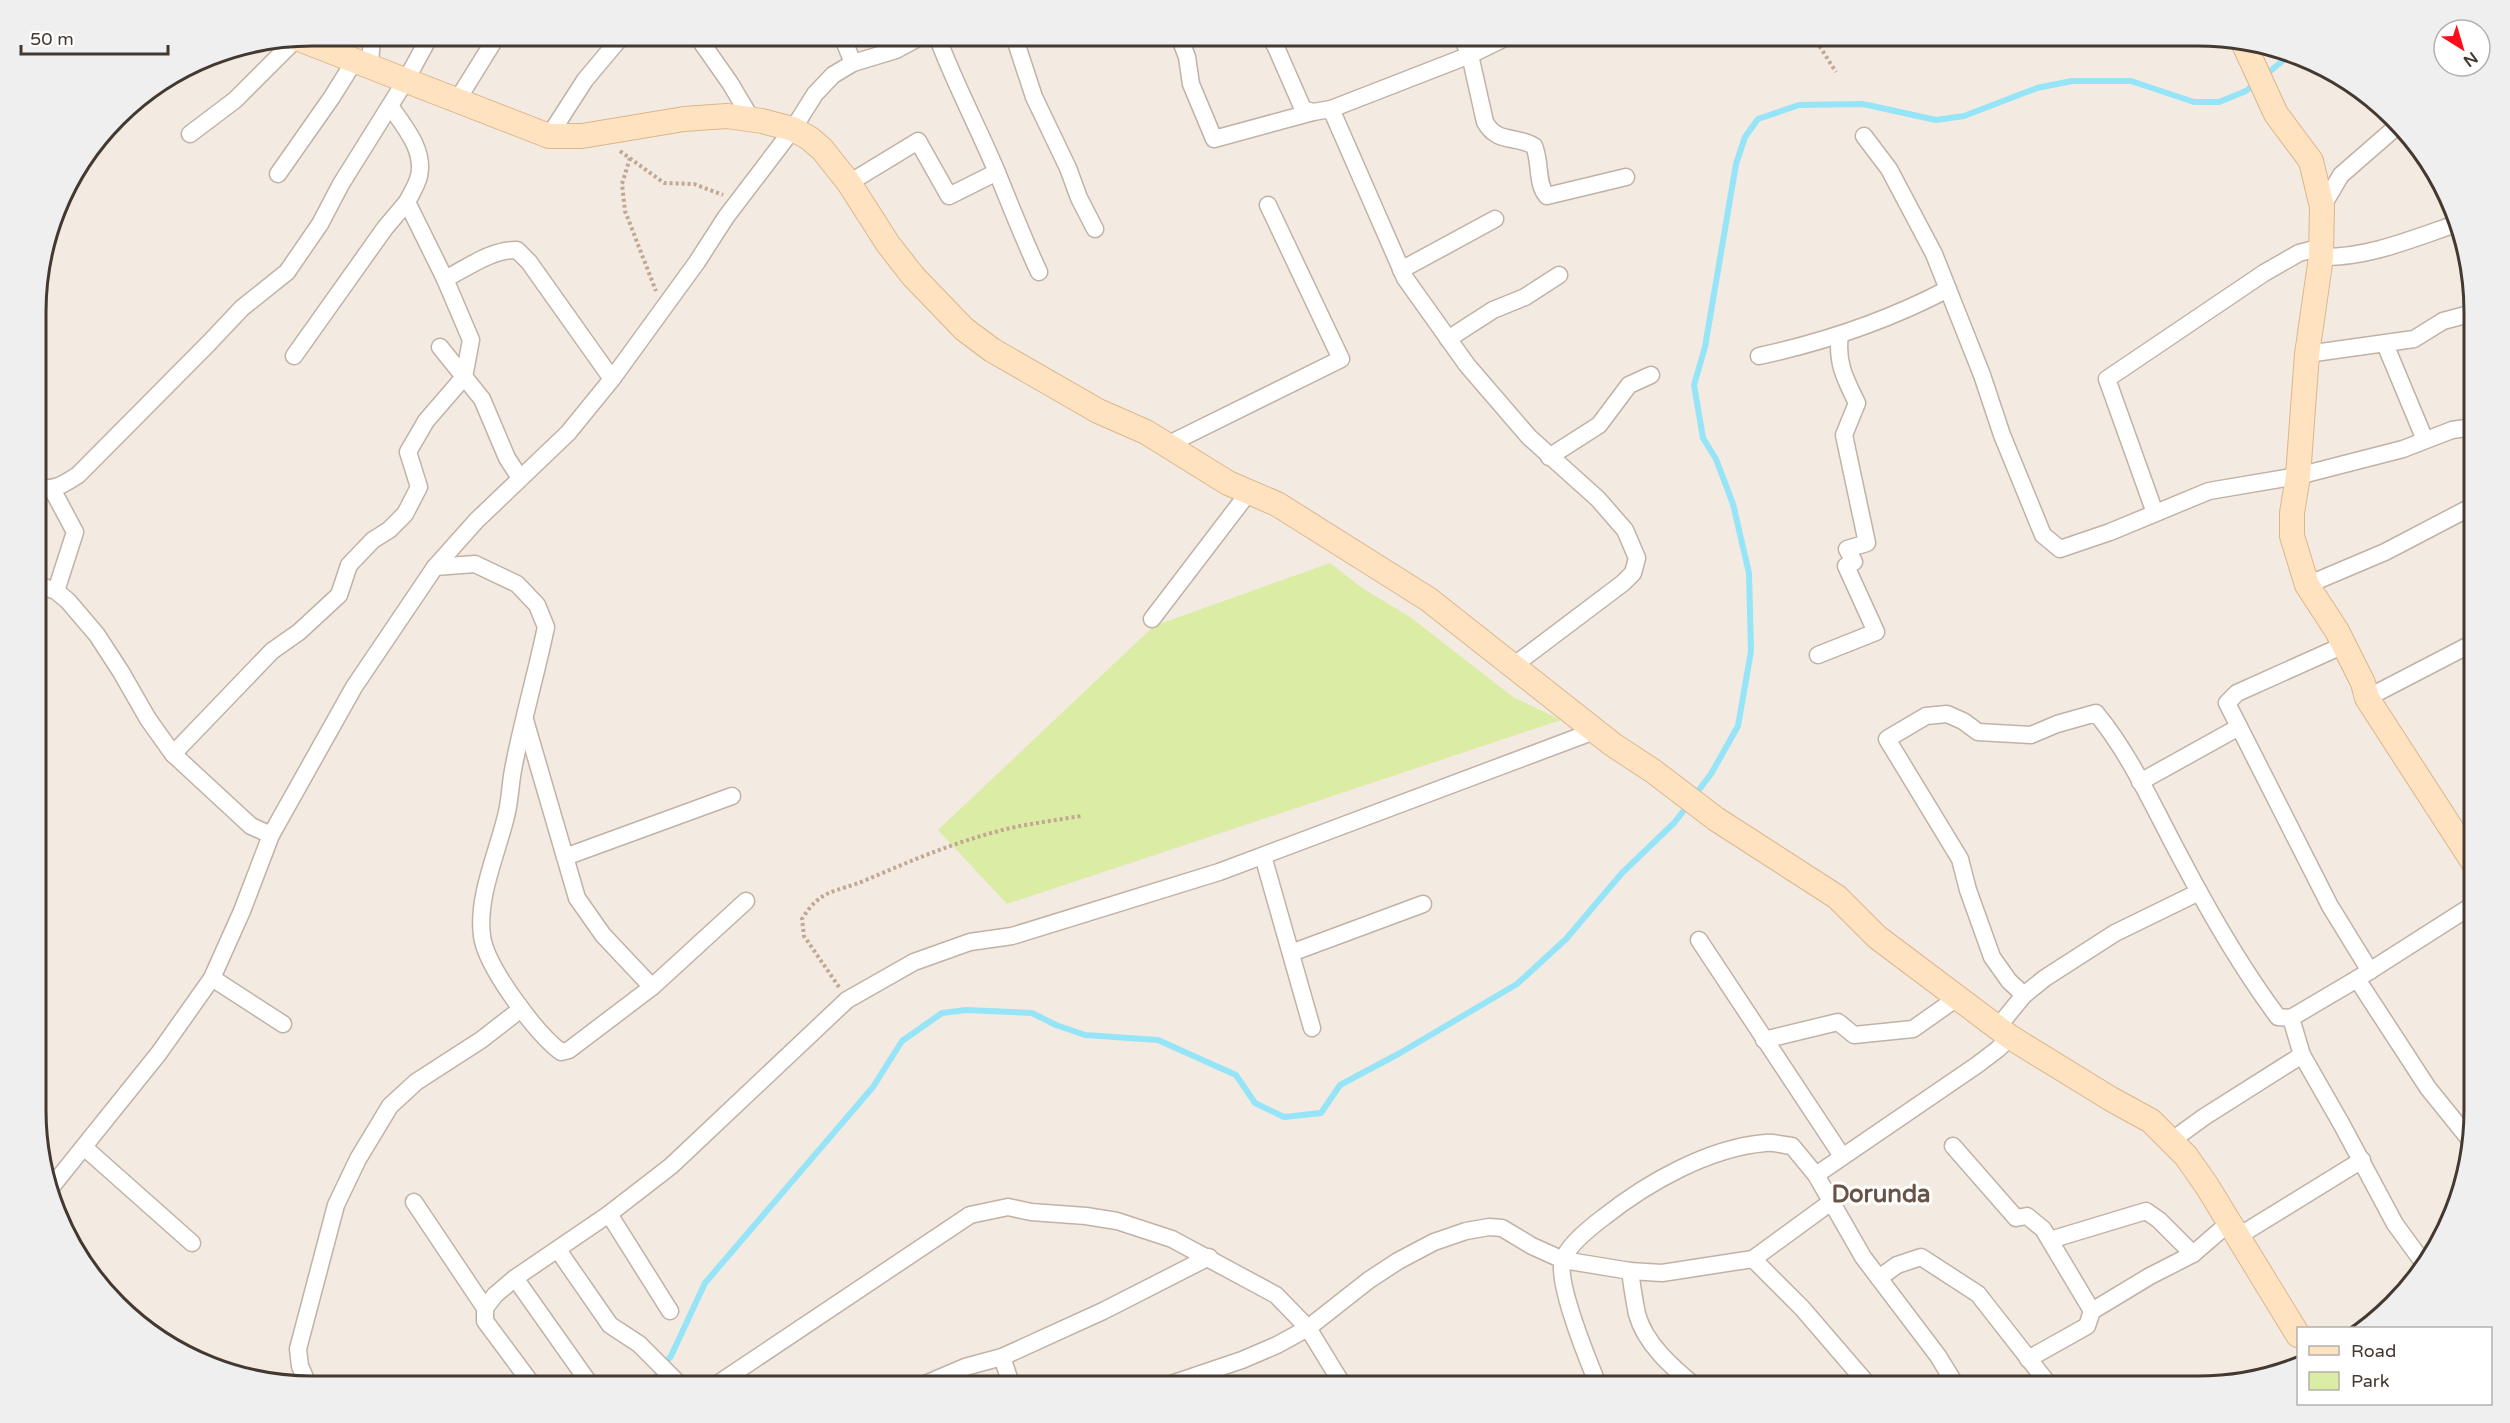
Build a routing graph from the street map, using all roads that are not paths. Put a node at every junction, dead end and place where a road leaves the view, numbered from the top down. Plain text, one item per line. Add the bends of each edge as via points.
1 (318, 46) edge
2 (369, 46) edge
3 (425, 46) edge
4 (491, 46) edge
5 (614, 46) edge
6 (704, 46) edge
7 (846, 46) edge
8 (903, 46) edge
9 (941, 46) edge
10 (1017, 46) edge
11 (1183, 46) edge
12 (1275, 46) edge
13 (1466, 46) edge
14 (1488, 46) edge
15 (287, 48) edge
16 (2247, 52) edge
17 (1470, 55) junction
18 (363, 63) junction
19 (853, 63) junction
20 (406, 80) junction
21 (458, 99) junction
22 (390, 106) junction
23 (1331, 109) junction
24 (1312, 112) junction
25 (752, 120) junction
26 (793, 129) junction
27 (2392, 131) edge
28 (190, 134) dead end
29 (549, 136) junction
30 (1864, 136) dead end
31 (997, 172) junction
32 (278, 174) dead end
33 (1626, 177) dead end
34 (849, 183) junction
35 (407, 202) junction
36 (1268, 205) dead end
37 (2322, 207) junction
38 (1495, 219) dead end
39 (2449, 227) edge
40 (1095, 229) dead end
41 (2321, 252) junction
42 (1401, 270) junction
43 (1039, 272) dead end
44 (1559, 275) dead end
45 (445, 279) junction
46 (1948, 289) junction
47 (2464, 315) edge
48 (1840, 335) junction
49 (1448, 339) junction
50 (2385, 344) junction
51 (440, 347) dead end
52 (2307, 354) junction
53 (294, 356) dead end
54 (1760, 356) dead end
55 (1651, 375) dead end
56 (464, 377) junction
57 (612, 379) junction
58 (2464, 428) edge
59 (2425, 440) junction
60 (1167, 445) junction
61 (1549, 457) junction
62 (2298, 476) junction
63 (520, 478) junction
64 (46, 489) edge
65 (46, 490) edge
66 (1249, 492) junction
67 (2464, 512) edge
68 (2156, 513) junction
69 (435, 567) junction
70 (2307, 585) junction
71 (46, 588) edge
72 (56, 591) junction
73 (1152, 619) dead end
74 (2344, 645) junction
75 (2464, 648) edge
76 (1818, 655) dead end
77 (1514, 666) junction
78 (2367, 698) junction
79 (525, 720) junction
80 (2239, 728) junction
81 (1597, 730) junction
82 (173, 754) junction
83 (2140, 782) junction
84 (732, 796) dead end
85 (271, 835) junction
86 (2464, 848) edge
87 (565, 856) junction
88 (1263, 856) junction
89 (2199, 892) junction
90 (746, 901) dead end
91 (1423, 904) dead end
92 (2464, 911) edge
93 (1699, 940) dead end
94 (1291, 953) junction
95 (2364, 975) junction
96 (212, 978) junction
97 (652, 987) junction
98 (2024, 996) junction
99 (1957, 998) junction
100 (521, 1009) junction
101 (2291, 1018) junction
102 (283, 1024) dead end
103 (1312, 1028) dead end
104 (2003, 1032) junction
105 (1764, 1040) junction
106 (2302, 1055) junction
107 (2463, 1131) edge
108 (2171, 1141) junction
109 (1953, 1146) dead end
110 (85, 1148) junction
111 (1842, 1156) junction
112 (2362, 1160) junction
113 (1816, 1175) junction
114 (57, 1181) edge
115 (414, 1202) dead end
116 (1831, 1202) junction
117 (609, 1214) junction
118 (2234, 1229) junction
119 (2050, 1240) junction
120 (192, 1243) dead end
121 (558, 1250) junction
122 (2193, 1254) junction
123 (1209, 1257) junction
124 (2419, 1258) edge
125 (1753, 1259) junction
126 (1563, 1260) junction
127 (1630, 1271) junction
128 (515, 1278) junction
129 (1879, 1278) junction
130 (485, 1308) junction
131 (670, 1311) dead end
132 (2092, 1311) junction
133 (1308, 1328) junction
134 (2297, 1333) edge
135 (1002, 1357) junction
136 (2028, 1359) junction
137 (304, 1376) edge
138 (526, 1376) edge
139 (584, 1376) edge
140 (671, 1376) edge
141 (728, 1376) edge
142 (944, 1376) edge
143 (1008, 1376) edge
144 (1202, 1376) edge
145 (1337, 1376) edge
146 (1595, 1376) edge
147 (1682, 1376) edge
148 (1861, 1376) edge
149 (1950, 1376) edge
150 (2042, 1376) edge

1 - 18 street
2 - 18 street
3 - 20 street
4 - 21 street
5 - 29 street via 585,80
6 - 25 street
7 - 19 street
8 - 19 street
9 - 31 street
10 - 40 street via 1034,97
11 - 24 street via 1191,84 1214,139
12 - 24 street via 1298,100 1303,109
13 - 17 street
14 - 17 street
15 - 28 street via 236,100
16 - 37 street via 2276,114 2311,161
17 - 23 street
17 - 33 street via 1485,122 1491,132 1503,138 1534,146 1542,190 1547,196
18 - 20 street
18 - 32 street via 332,97
19 - 26 street via 833,75 815,94
20 - 21 street
20 - 22 street
21 - 29 street
22 - 35 street via 416,145 421,163
22 - 64 street via 287,272 242,308 78,475 59,488
23 - 24 street
23 - 42 street
25 - 26 street
25 - 29 street via 727,116 684,119 598,134
26 - 34 street via 822,149
26 - 57 street via 737,201
27 - 37 street via 2341,175
30 - 46 street via 1889,169
31 - 34 street via 949,196 918,141
31 - 43 street
34 - 60 street via 913,276 964,329 1040,378
35 - 45 street
35 - 53 street
36 - 60 street via 1341,359
37 - 41 street
38 - 42 street
39 - 41 street via 2344,257
41 - 52 street
41 - 68 street via 2299,253 2264,273 2107,379
42 - 49 street
44 - 49 street
45 - 56 street via 471,340
45 - 57 street via 496,253 517,250
46 - 48 street
46 - 68 street via 2043,535 2060,549
47 - 50 street via 2443,321 2414,339
48 - 54 street
48 - 76 street via 1837,353 1857,403 1844,435 1867,543 1847,549 1854,562 1846,566 1876,632
49 - 61 street
50 - 52 street
50 - 59 street
51 - 56 street
52 - 62 street
55 - 61 street via 1629,386 1599,425
56 - 63 street via 482,399 507,458
56 - 82 street via 426,421 408,452 419,487 405,514 349,566 339,595 272,651
57 - 63 street via 568,433
58 - 59 street
59 - 62 street
60 - 66 street
61 - 77 street via 1598,499 1625,530 1637,558 1633,573 1623,583
62 - 68 street via 2210,490
62 - 70 street via 2292,536
63 - 69 street
65 - 72 street via 75,532
66 - 73 street
66 - 77 street via 1277,504 1428,599
67 - 70 street via 2385,552
69 - 79 street via 476,564 517,584 537,605 546,627
69 - 85 street via 354,687
70 - 74 street
71 - 72 street
72 - 82 street via 97,635
74 - 78 street
74 - 80 street via 2237,693 2228,703
75 - 78 street
77 - 81 street
78 - 86 street
79 - 87 street
79 - 100 street via 481,922 486,950
80 - 83 street
80 - 95 street
81 - 88 street
81 - 99 street via 1716,819 1837,897 1877,938
82 - 85 street via 251,826
83 - 89 street
83 - 98 street via 2116,738 2096,713 2031,735 1977,732 1947,714 1926,716 1887,739 1960,859 1992,957
84 - 87 street
85 - 96 street
87 - 97 street via 577,898 590,919
88 - 94 street
88 - 117 street via 1012,936 970,942 914,962 847,1000 671,1166
89 - 98 street via 2115,933
89 - 101 street via 2278,1017
90 - 97 street
91 - 94 street
92 - 95 street
93 - 105 street
94 - 103 street
95 - 101 street
95 - 107 street via 2428,1088
96 - 102 street
96 - 110 street
97 - 100 street via 569,1050 561,1052
98 - 104 street
99 - 104 street
99 - 105 street via 1913,1029 1854,1035 1838,1022
100 - 137 street via 416,1082 390,1106 358,1159 336,1205 298,1349
101 - 106 street
104 - 108 street via 2151,1121
104 - 111 street via 1998,1049
105 - 111 street
106 - 108 street
106 - 112 street
108 - 118 street via 2186,1156
109 - 119 street via 2016,1218 2027,1216
110 - 114 street
110 - 120 street
111 - 113 street
112 - 118 street
112 - 124 street via 2395,1224
113 - 116 street
113 - 126 street via 1792,1146 1767,1142 1719,1154 1644,1187 1585,1232
115 - 130 street
116 - 125 street
116 - 129 street
117 - 121 street
117 - 131 street
118 - 122 street
118 - 134 street
119 - 122 street via 2146,1210
119 - 132 street
121 - 128 street
121 - 140 street via 610,1325 639,1344
122 - 132 street
123 - 133 street via 1276,1294
123 - 135 street
123 - 141 street via 1155,1232 1117,1221 1008,1207 970,1215
125 - 127 street via 1662,1273
125 - 148 street
126 - 127 street
126 - 133 street via 1502,1228 1466,1231 1398,1261
126 - 146 street via 1569,1307
127 - 147 street via 1638,1317 1666,1363
128 - 130 street
128 - 139 street
129 - 136 street via 1921,1257 1978,1294
129 - 149 street
130 - 138 street via 485,1321
132 - 136 street via 2087,1326
133 - 144 street
133 - 145 street
135 - 142 street
135 - 143 street
136 - 150 street

